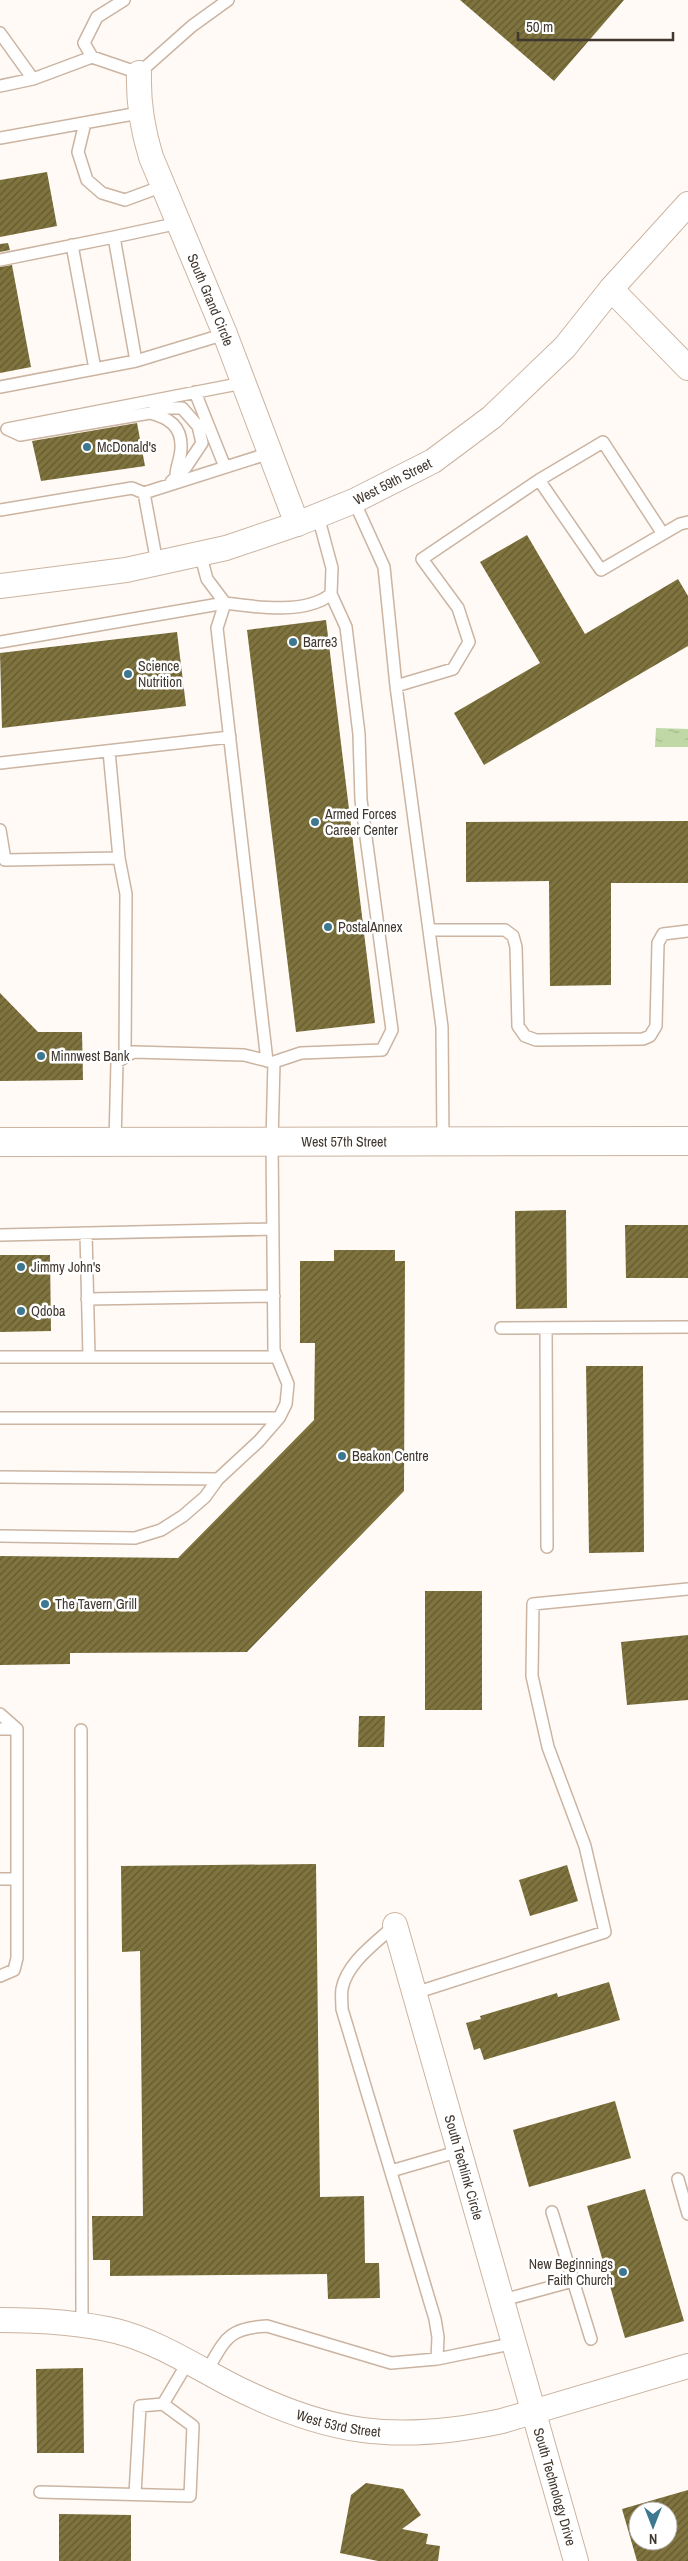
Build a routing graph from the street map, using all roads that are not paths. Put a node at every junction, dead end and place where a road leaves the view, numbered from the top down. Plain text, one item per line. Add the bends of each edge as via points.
1 (124, 0) edge
2 (228, 0) edge
3 (0, 33) edge
4 (92, 57) junction
5 (139, 73) junction
6 (33, 79) junction
7 (0, 86) edge
8 (139, 112) junction
9 (85, 123) junction
10 (0, 138) edge
11 (163, 186) junction
12 (688, 204) edge
13 (178, 223) junction
14 (114, 236) junction
15 (72, 245) junction
16 (0, 260) edge
17 (611, 289) junction
18 (225, 334) junction
19 (136, 361) junction
20 (688, 368) edge
21 (95, 369) junction
22 (243, 383) junction
23 (0, 387) edge
24 (195, 392) junction
25 (150, 413) junction
26 (3, 430) edge
27 (270, 453) junction
28 (225, 467) junction
29 (173, 480) junction
30 (539, 480) junction
31 (144, 493) junction
32 (354, 501) junction
33 (0, 510) edge
34 (307, 520) junction
35 (688, 522) edge
36 (663, 534) junction
37 (200, 554) junction
38 (158, 563) junction
39 (0, 586) edge
40 (331, 594) junction
41 (225, 603) junction
42 (0, 642) edge
43 (396, 686) junction
44 (230, 737) junction
45 (109, 751) junction
46 (0, 763) edge
47 (0, 830) edge
48 (119, 858) junction
49 (429, 930) junction
50 (688, 931) edge
51 (125, 1057) junction
52 (270, 1061) junction
53 (272, 1141) junction
54 (443, 1141) junction
55 (688, 1141) edge
56 (0, 1142) edge
57 (115, 1142) junction
58 (273, 1229) junction
59 (86, 1233) junction
60 (0, 1235) edge
61 (274, 1296) junction
62 (87, 1299) junction
63 (688, 1327) edge
64 (500, 1328) dead end
65 (546, 1328) junction
66 (0, 1357) edge
67 (89, 1357) junction
68 (277, 1357) junction
69 (0, 1418) edge
70 (279, 1418) junction
71 (0, 1477) edge
72 (218, 1479) junction
73 (0, 1536) edge
74 (546, 1547) dead end
75 (688, 1589) edge
76 (0, 1714) edge
77 (0, 1722) edge
78 (0, 1729) edge
79 (17, 1729) junction
80 (81, 1730) dead end
81 (0, 1738) edge
82 (16, 1879) junction
83 (0, 1880) edge
84 (395, 1925) joint
85 (0, 1976) edge
86 (415, 1993) junction
87 (460, 2151) junction
88 (391, 2171) junction
89 (678, 2180) dead end
90 (552, 2212) dead end
91 (688, 2214) edge
92 (573, 2281) junction
93 (503, 2300) junction
94 (0, 2320) edge
95 (82, 2325) junction
96 (590, 2339) dead end
97 (516, 2344) junction
98 (437, 2359) junction
99 (688, 2366) edge
100 (197, 2368) junction
101 (163, 2404) junction
102 (533, 2411) junction
103 (40, 2492) dead end
104 (135, 2494) junction
105 (576, 2561) edge

1 - 4 lane via 97,17 84,43
2 - 5 lane via 192,26
3 - 6 lane
4 - 5 lane
4 - 6 lane
5 - 8 street, South Grand Circle
6 - 7 lane
8 - 9 lane
8 - 11 street, South Grand Circle via 142,130
9 - 10 lane
9 - 11 lane via 78,152 87,180 102,193 125,200
11 - 13 street, South Grand Circle
12 - 17 street, West 59th Street
13 - 14 lane
13 - 18 street, South Grand Circle
14 - 15 lane
14 - 19 lane
15 - 16 lane
15 - 21 lane
17 - 20 street
17 - 32 street, West 59th Street via 565,347 492,417 433,461
18 - 19 lane
18 - 22 street, South Grand Circle
19 - 21 lane
21 - 23 lane
22 - 24 lane
22 - 27 street, South Grand Circle
24 - 26 lane
24 - 28 lane
25 - 26 lane via 20,435
25 - 29 lane via 168,418 178,431 182,449
25 - 29 lane via 165,408 182,408 198,426 202,443
27 - 28 lane
27 - 34 street, South Grand Circle
28 - 29 lane
29 - 31 lane
30 - 36 lane via 601,570
30 - 36 lane via 603,442
30 - 43 lane via 422,559 458,608 469,642 453,670
31 - 33 lane via 132,488
31 - 38 lane
32 - 34 street, West 59th Street
32 - 43 lane via 384,567
34 - 37 street, West 59th Street
34 - 40 lane via 332,568
35 - 36 lane
37 - 38 street, West 59th Street
37 - 41 lane via 208,579
38 - 39 street, West 59th Street
40 - 41 lane via 322,602 268,609
40 - 52 lane via 346,627 358,734 360,800 392,1030 382,1050 301,1053
41 - 42 lane
41 - 44 lane via 217,628
43 - 49 lane
44 - 45 lane
44 - 52 lane
45 - 46 lane
45 - 48 lane
47 - 48 lane via 5,860
48 - 51 lane via 126,894
49 - 50 lane via 505,930 513,936 518,1026 525,1036 536,1040 642,1039 650,1036 656,1026 658,943 663,934
49 - 54 lane via 442,1027
51 - 52 lane via 133,1052 142,1052 244,1055
51 - 57 lane via 117,1062
52 - 53 lane
53 - 54 main road, West 57th Street
53 - 57 main road, West 57th Street
53 - 58 lane
54 - 55 main road, West 57th Street
56 - 57 main road, West 57th Street
58 - 59 lane
58 - 61 lane
59 - 60 lane
59 - 62 lane
61 - 62 lane
61 - 68 lane via 274,1350
62 - 67 lane
63 - 65 lane
64 - 65 lane
65 - 74 lane
66 - 67 lane
67 - 68 lane
68 - 70 lane via 288,1384 286,1404
69 - 70 lane
70 - 72 lane
71 - 72 lane
72 - 73 lane via 205,1497 183,1516 161,1530 135,1538
75 - 86 lane via 533,1604 532,1676 548,1747 585,1846 605,1932
76 - 79 lane
77 - 79 lane
78 - 79 lane
79 - 81 lane
79 - 82 lane
80 - 95 lane
82 - 83 lane
82 - 85 lane via 17,1958 14,1970
84 - 86 street, South Techlink Circle
84 - 88 lane via 358,1960 346,1975 341,1990 342,2009
86 - 87 street, South Techlink Circle
87 - 88 lane
87 - 93 street, South Techlink Circle
88 - 98 lane via 435,2319
89 - 91 lane
90 - 92 lane
92 - 93 lane
92 - 96 lane
93 - 97 street, South Techlink Circle
94 - 95 street, West 53rd Street via 44,2320
95 - 100 street, West 53rd Street via 118,2331 154,2345
97 - 98 lane
97 - 102 street, South Techlink Circle
98 - 100 lane via 392,2363 266,2326 246,2327 228,2336
99 - 102 street, West 53rd Street
100 - 101 lane
100 - 102 street, West 53rd Street via 300,2416 329,2426 365,2432 415,2434 465,2428
101 - 104 lane via 140,2406
101 - 104 lane via 193,2426 190,2496
102 - 105 street, South Technology Drive
103 - 104 lane

